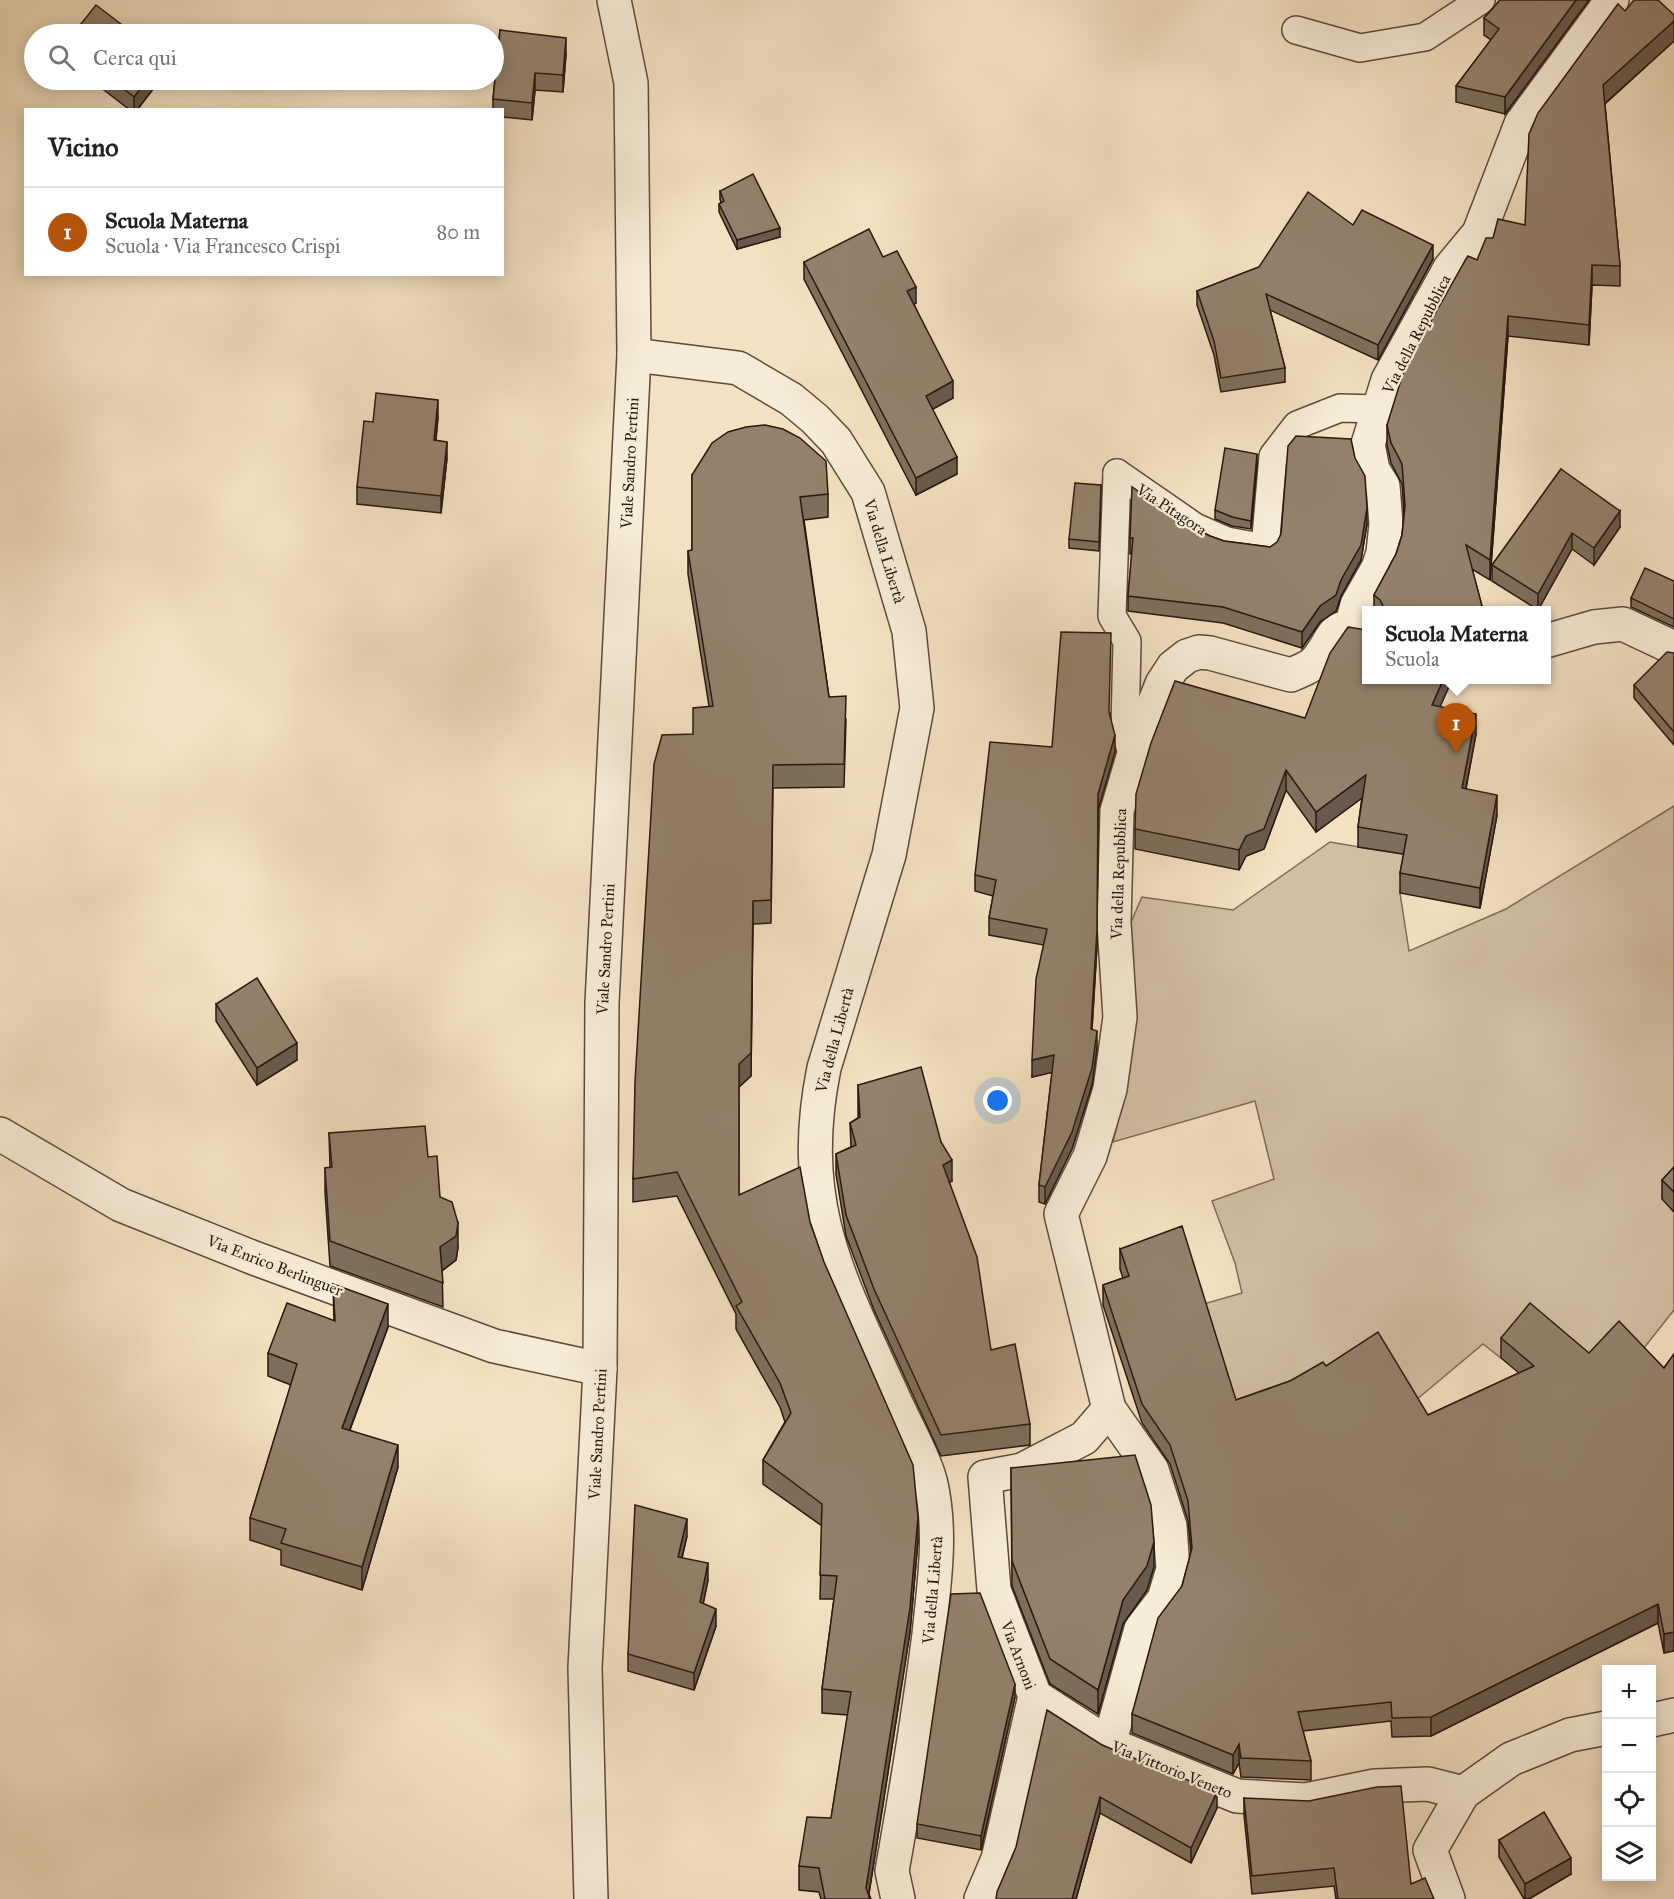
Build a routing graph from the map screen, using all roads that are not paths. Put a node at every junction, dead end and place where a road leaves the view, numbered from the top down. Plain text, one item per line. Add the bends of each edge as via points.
1 (614, 0) edge
2 (1481, 0) edge
3 (1612, 0) edge
4 (1296, 30) dead end
5 (634, 355) junction
6 (1379, 409) junction
7 (1359, 629) edge
8 (1551, 640) edge
9 (1674, 648) edge
10 (1133, 757) junction
11 (0, 1134) edge
12 (600, 1369) junction
13 (1109, 1409) junction
14 (1035, 1696) junction
15 (1674, 1715) edge
16 (1656, 1719) edge
17 (1602, 1729) edge
18 (1109, 1744) junction
19 (1463, 1793) junction
20 (591, 1899) edge
21 (898, 1899) edge
22 (981, 1899) edge
23 (1448, 1899) edge

1 - 5 street, Viale Sandro Pertini via 631,83
2 - 4 lane via 1425,37 1360,48
3 - 6 street, Via della Repubblica via 1521,124 1479,233 1450,268 1388,380
5 - 12 street, Viale Sandro Pertini via 602,1003
5 - 21 street, Via della Libertà via 738,368 766,382 815,419 836,441 868,492 909,631 915,719 889,855 824,1068 814,1141 814,1177 833,1262 931,1483 937,1530 924,1678 892,1871
6 - 7 street, Via della Repubblica via 1368,444 1373,470 1383,486 1386,524 1378,568 1357,605
6 - 10 lane, Via Pitagora via 1340,408 1297,425 1273,456 1265,548 1227,541 1195,527 1117,472 1112,616 1127,641 1125,729
7 - 10 street, Via della Repubblica via 1341,628 1332,634 1316,661 1291,675 1210,653 1187,656 1162,684
8 - 9 street via 1594,627 1623,624
10 - 13 street, Via della Repubblica via 1117,811 1114,922 1120,1017 1110,1089 1090,1156 1061,1214
11 - 12 street, Via Enrico Berlinguer via 121,1205 254,1258 494,1346
12 - 20 street, Viale Sandro Pertini via 585,1668
13 - 14 street, Via Arnoni via 1084,1438 1022,1470 985,1477 994,1590
13 - 18 street, Via della Repubblica via 1152,1470 1170,1526 1173,1569 1164,1599 1142,1629
14 - 18 street, Via Vittorio Veneto
14 - 22 street, Via Arnoni via 998,1859
15 - 16 street
17 - 19 street via 1570,1735 1511,1759
18 - 19 street, Via Vittorio Veneto via 1236,1796 1306,1800 1375,1786 1428,1784
19 - 23 street via 1431,1850

